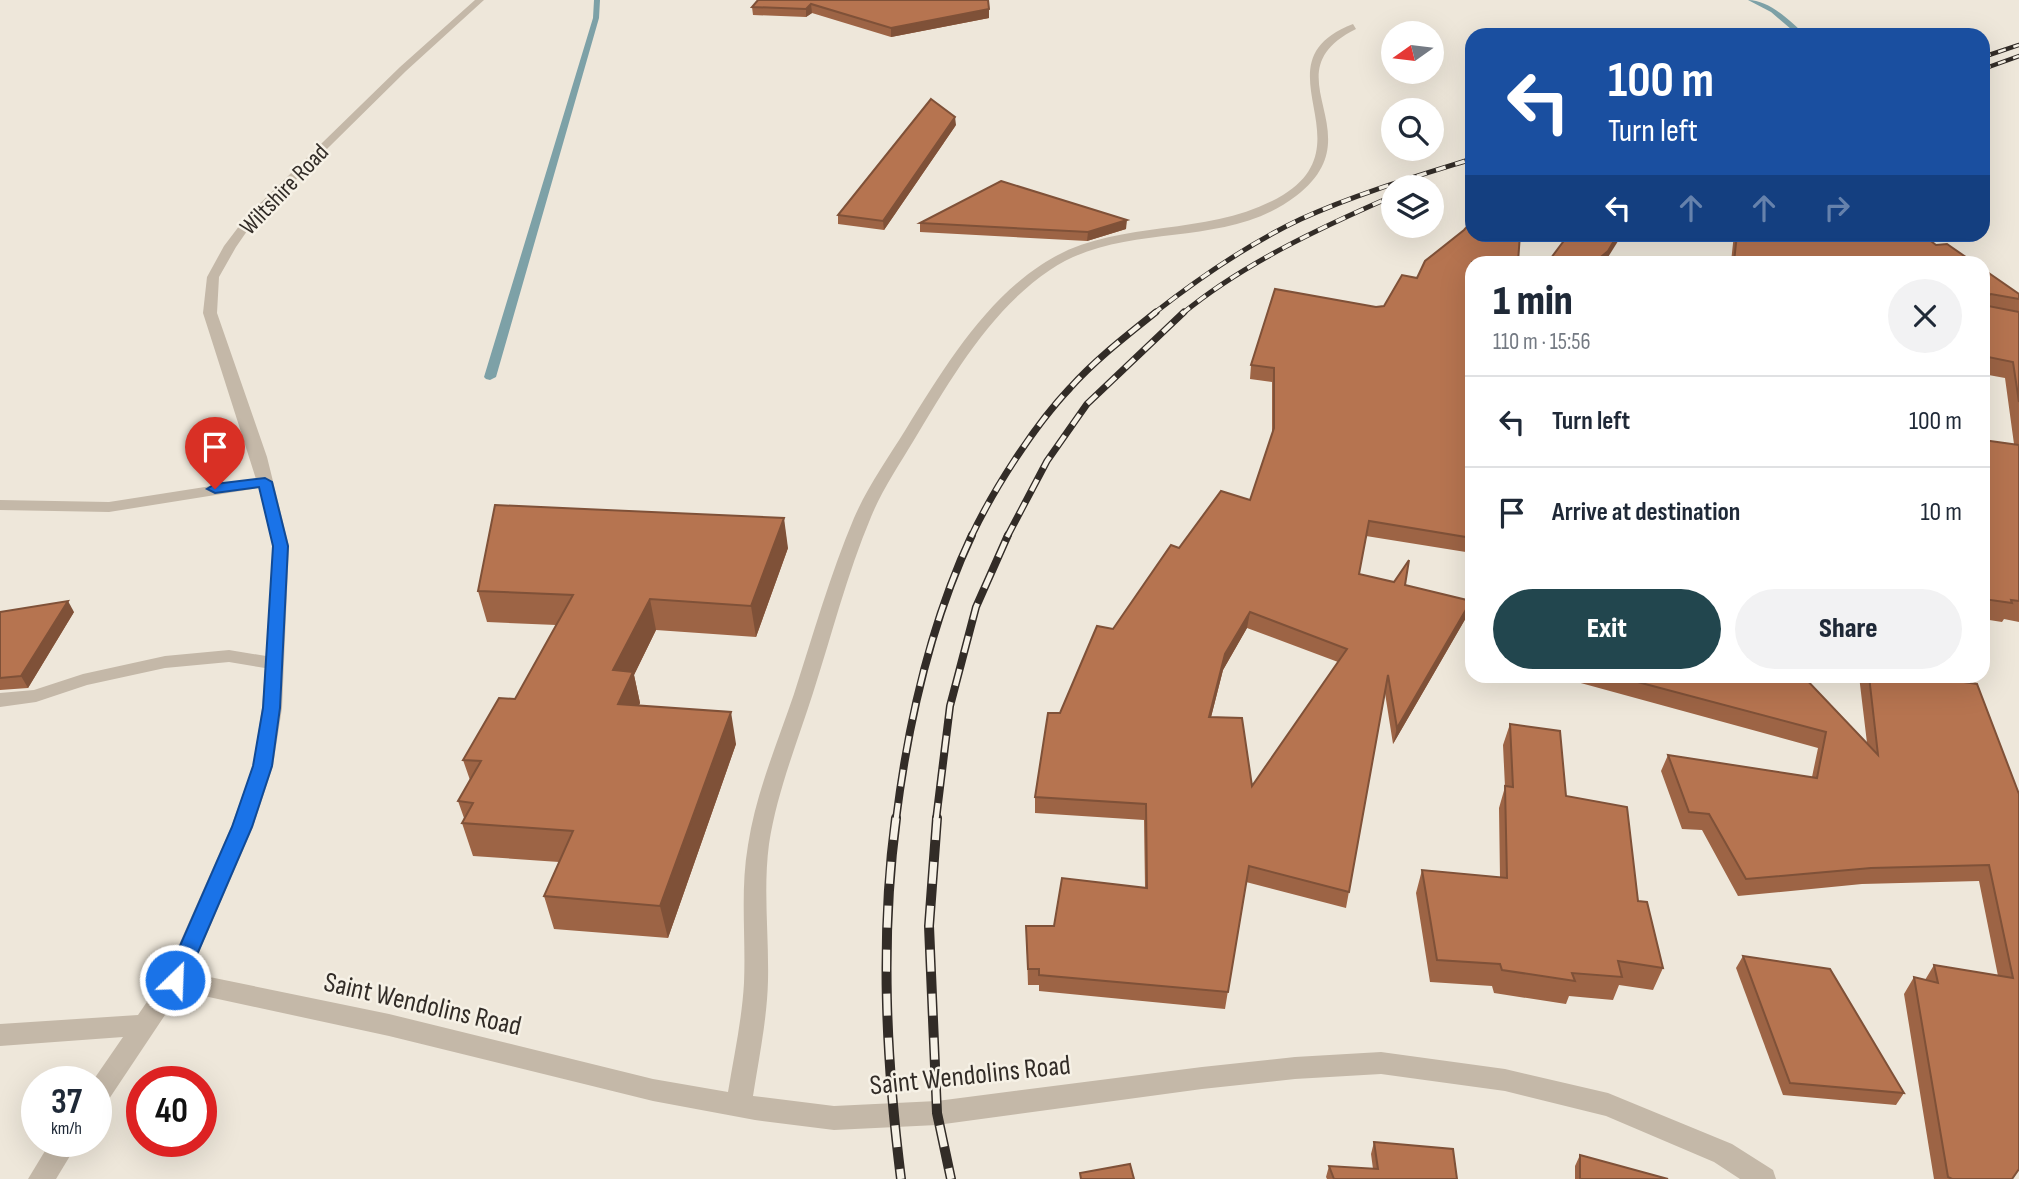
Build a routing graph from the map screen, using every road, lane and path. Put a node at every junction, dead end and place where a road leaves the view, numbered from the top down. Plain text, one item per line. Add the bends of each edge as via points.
1 (480, 0) edge
2 (1353, 27) dead end
3 (265, 482) junction
4 (0, 505) edge
5 (275, 664) junction
6 (0, 700) edge
7 (175, 980) junction
8 (145, 1025) junction
9 (0, 1035) edge
10 (112, 1073) edge
11 (739, 1104) junction
12 (55, 1157) edge
13 (41, 1179) edge
14 (1763, 1179) edge

1 - 3 street, Wiltshire Road via 250,219 213,277 210,313
2 - 11 street via 1331,39 1314,60 1326,145 1311,178 1293,194 1251,216 1124,238 1048,264 1022,285 948,373 893,462 865,512 780,762 764,824 756,863 756,985
3 - 4 street via 109,507
3 - 5 street, Wiltshire Road via 281,546
5 - 6 street via 229,656 165,662 36,696
5 - 7 street, Wiltshire Road via 262,766 242,827
7 - 8 street, Wiltshire Road
7 - 11 street, Saint Wendolins Road via 653,1090
8 - 9 street
8 - 10 street, Wiltshire Road
11 - 14 street, Saint Wendolins Road via 834,1118 937,1113 1216,1077 1381,1063 1504,1080 1608,1105 1723,1153
12 - 13 street

